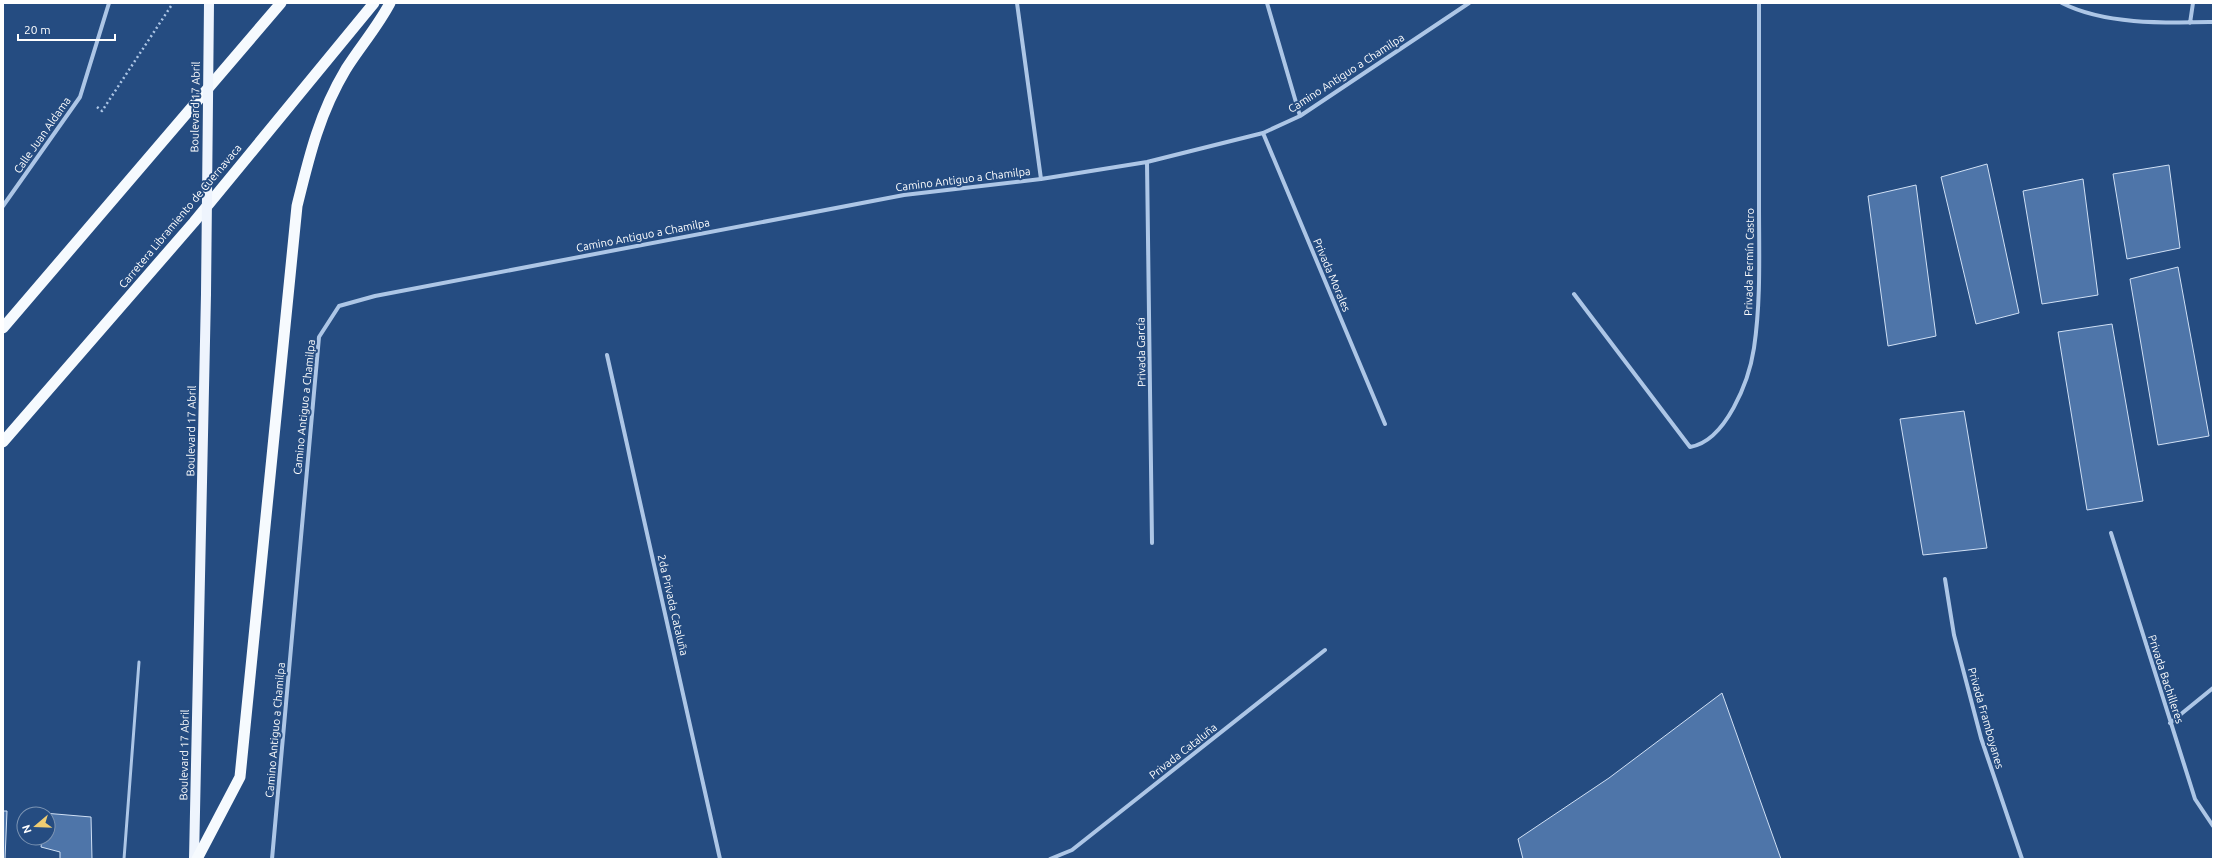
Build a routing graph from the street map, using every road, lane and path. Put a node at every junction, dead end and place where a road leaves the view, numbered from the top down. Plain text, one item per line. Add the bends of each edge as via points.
1 (109, 3) edge
2 (173, 3) edge
3 (209, 3) edge
4 (281, 3) edge
5 (374, 3) edge
6 (390, 3) edge
7 (1017, 3) edge
8 (1267, 3) edge
9 (1469, 3) edge
10 (1759, 3) edge
11 (2062, 3) edge
12 (2193, 3) edge
13 (2213, 22) edge
14 (2190, 23) junction
15 (80, 97) junction
16 (1300, 116) junction
17 (1263, 133) junction
18 (1147, 162) junction
19 (1041, 179) junction
20 (4, 203) edge
21 (1574, 294) dead end
22 (3, 328) edge
23 (607, 355) dead end
24 (1385, 424) dead end
25 (3, 442) edge
26 (2111, 533) dead end
27 (1152, 543) dead end
28 (1946, 579) dead end
29 (1325, 650) dead end
30 (139, 662) dead end
31 (2213, 688) edge
32 (2170, 723) junction
33 (2213, 826) edge
34 (124, 859) edge
35 (194, 859) edge
36 (197, 859) edge
37 (272, 859) edge
38 (720, 859) edge
39 (1050, 859) edge
40 (2022, 859) edge

1 - 15 street, Calle Juan Aldama
2 - 15 path via 102,111
3 - 35 main road, Boulevard 17 Abril, bridge via 206,294
4 - 22 highway
5 - 25 highway, Carretera Libramiento de Cuernavaca via 194,222
6 - 36 highway via 330,98 313,140 297,206 240,777
7 - 19 street
8 - 16 street
9 - 16 street, Camino Antiguo a Chamilpa
10 - 21 street, Privada Fermín Castro via 1759,297 1754,350 1741,395 1721,428 1696,446 1690,447
11 - 14 street via 2078,11 2153,24
12 - 14 street
13 - 14 street
15 - 20 street, Calle Juan Aldama
16 - 17 street, Camino Antiguo a Chamilpa
17 - 18 street, Camino Antiguo a Chamilpa
17 - 24 street, Privada Morales
18 - 19 street, Camino Antiguo a Chamilpa
18 - 27 street, Privada García
19 - 37 street, Camino Antiguo a Chamilpa via 896,196 375,296 339,306 319,337
23 - 38 street, 2da Privada Cataluña
26 - 32 street, Privada Bachilleres
28 - 40 street, Privada Framboyanes via 1954,635 1981,738
29 - 39 street, Privada Cataluña via 1072,850
30 - 34 lane
31 - 32 street
32 - 33 street, Privada Bachilleres via 2195,799

